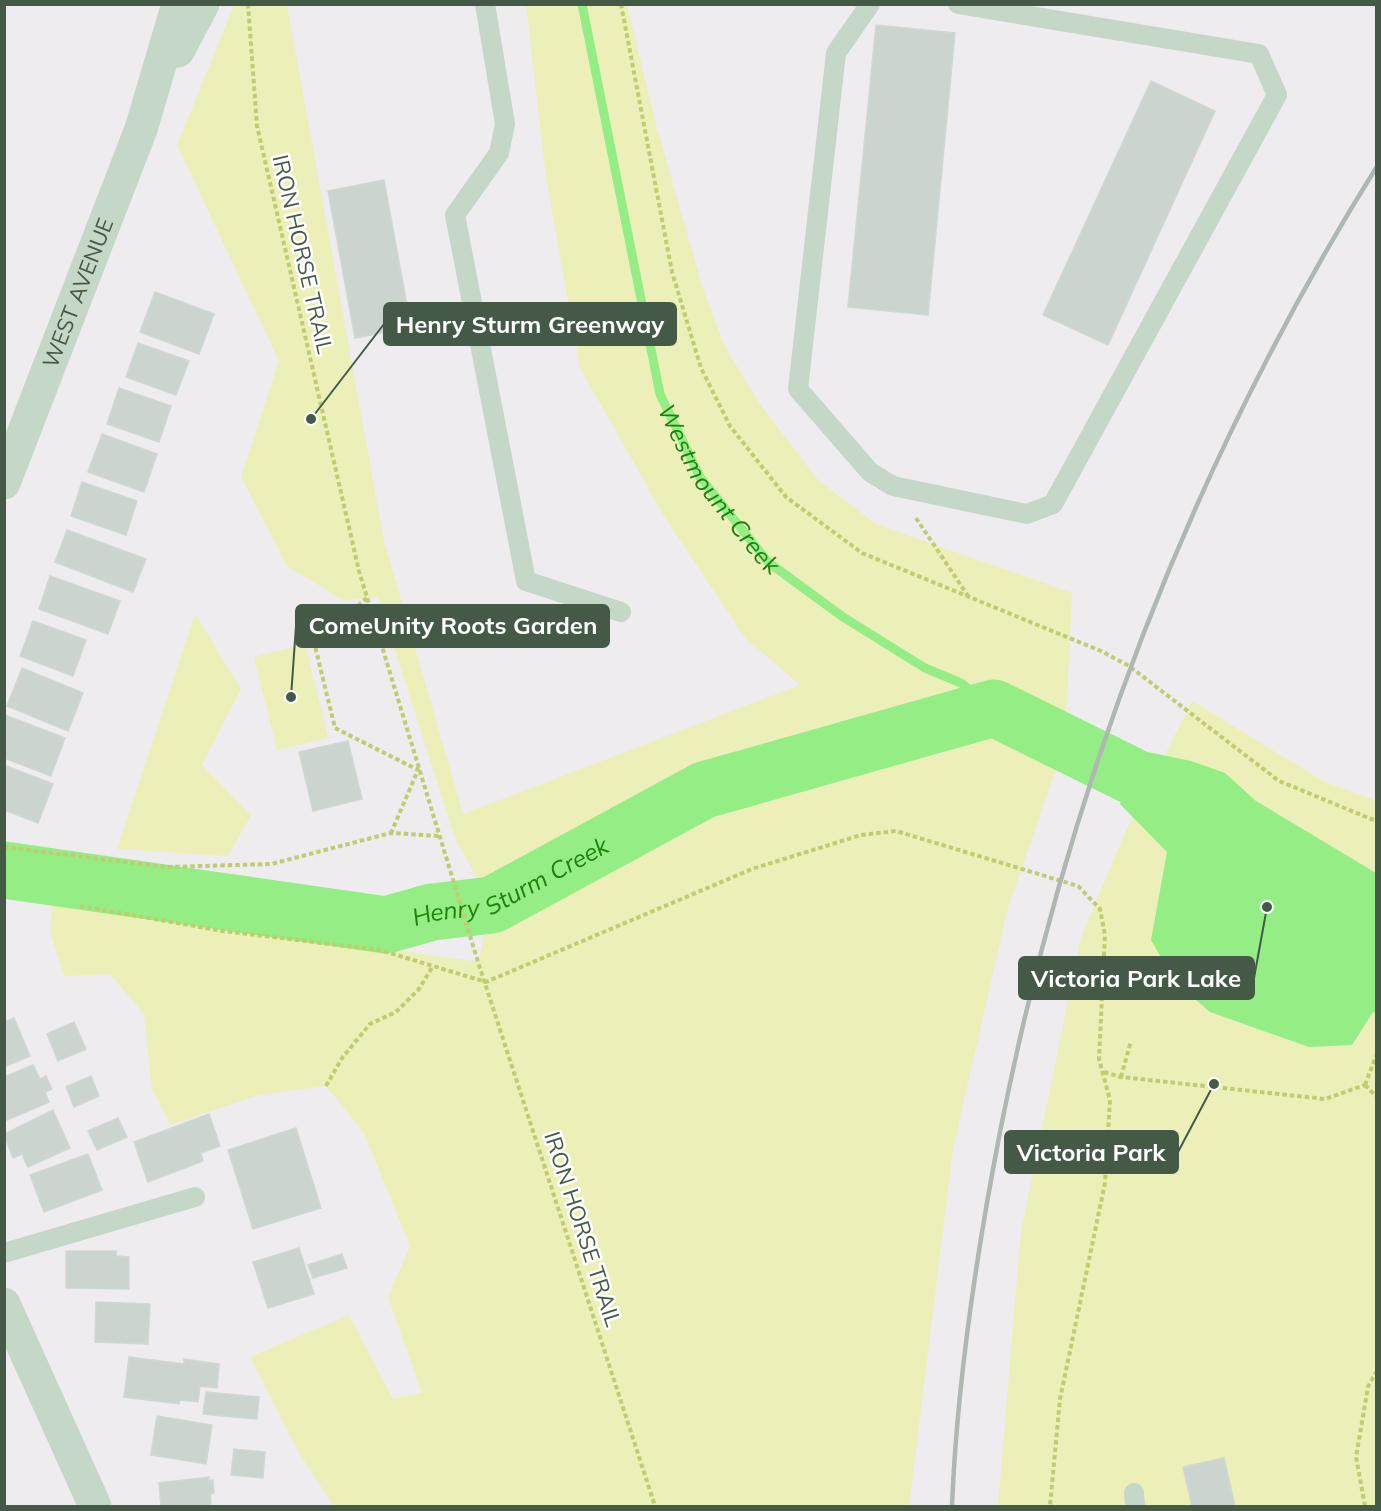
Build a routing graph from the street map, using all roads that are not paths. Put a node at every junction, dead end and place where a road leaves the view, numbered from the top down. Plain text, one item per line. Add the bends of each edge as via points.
1 (177, 4) edge
2 (203, 4) edge
3 (485, 4) edge
4 (870, 4) edge
5 (958, 4) edge
6 (150, 103) junction
7 (4, 483) edge
8 (621, 612) dead end
9 (195, 1197) dead end
10 (4, 1254) edge
11 (4, 1304) edge
12 (95, 1506) edge

1 - 6 street, WEST AVENUE
2 - 6 street, WEST AVENUE
3 - 8 lane via 505,124 499,153 455,215 526,581
4 - 5 lane via 836,53 798,389 870,472 893,486 1027,514 1053,504 1277,95 1259,54
6 - 7 street, WEST AVENUE
9 - 10 lane
11 - 12 street

